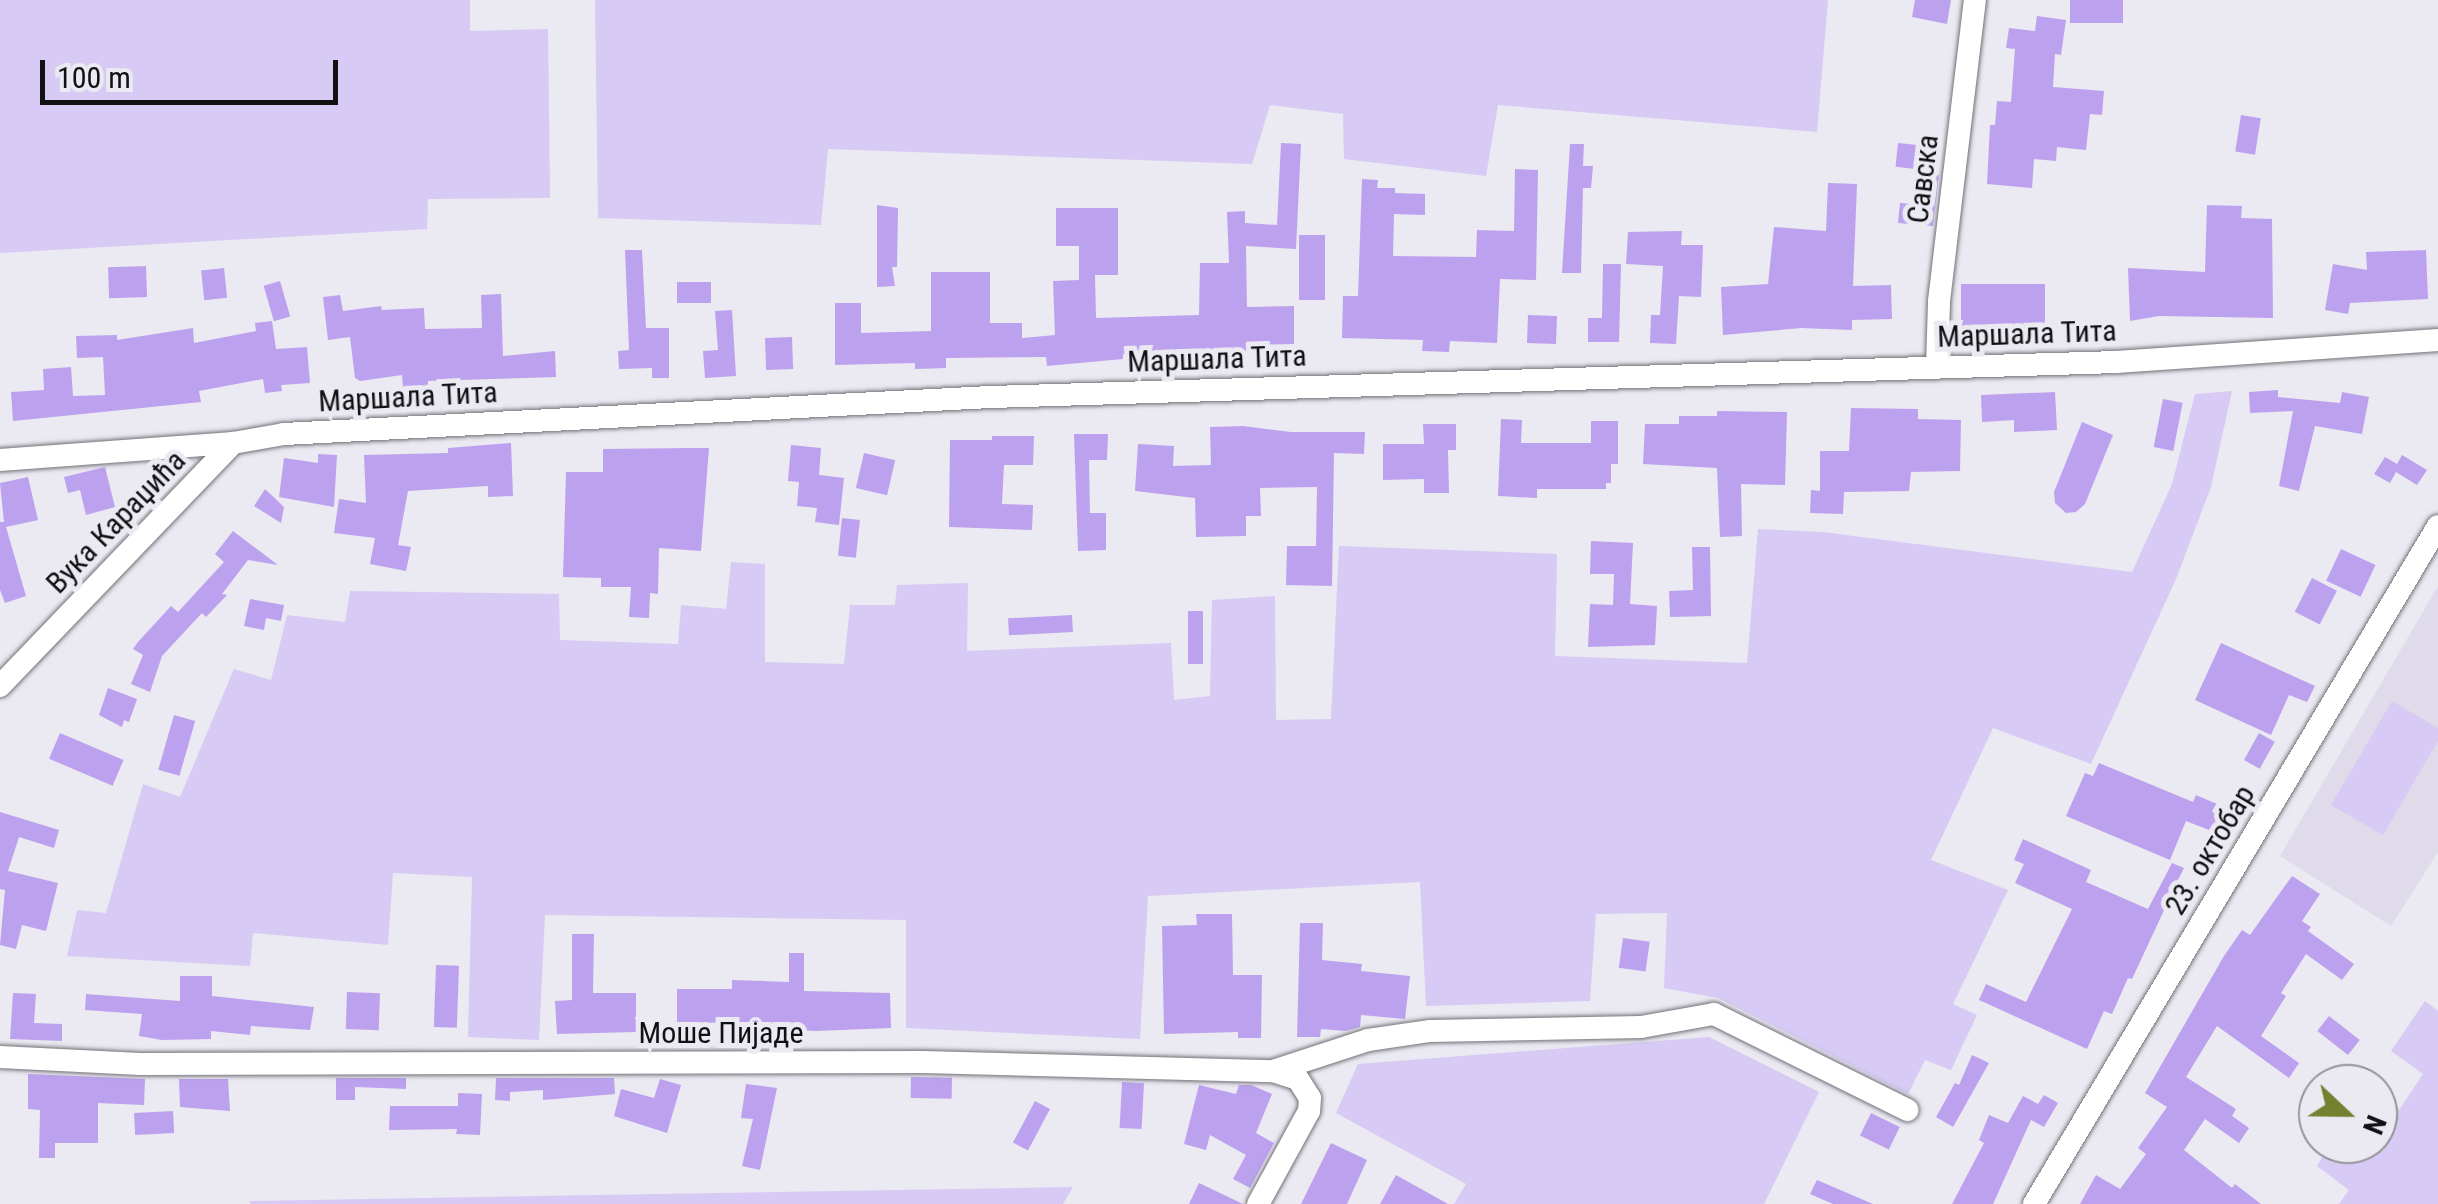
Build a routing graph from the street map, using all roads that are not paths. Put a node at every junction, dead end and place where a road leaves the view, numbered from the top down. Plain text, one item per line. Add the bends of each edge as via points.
1 (1975, 0) edge
2 (2438, 340) edge
3 (1937, 366) junction
4 (233, 444) junction
5 (0, 460) edge
6 (2438, 526) edge
7 (0, 686) edge
8 (0, 1058) edge
9 (1273, 1071) junction
10 (1907, 1110) dead end
11 (1258, 1204) edge
12 (2034, 1204) edge

1 - 3 street, Савска
2 - 3 street, Маршала Тита via 2116,362
3 - 4 street, Маршала Тита via 990,396 284,434
4 - 5 street, Маршала Тита
4 - 7 street, Вука Караџића
6 - 12 street, 23. октобар
8 - 9 street, Моше Пијаде via 140,1064 923,1062
9 - 10 street, Моше Пијаде via 1368,1040 1430,1031 1640,1027 1714,1014
9 - 11 street via 1298,1079 1310,1111

